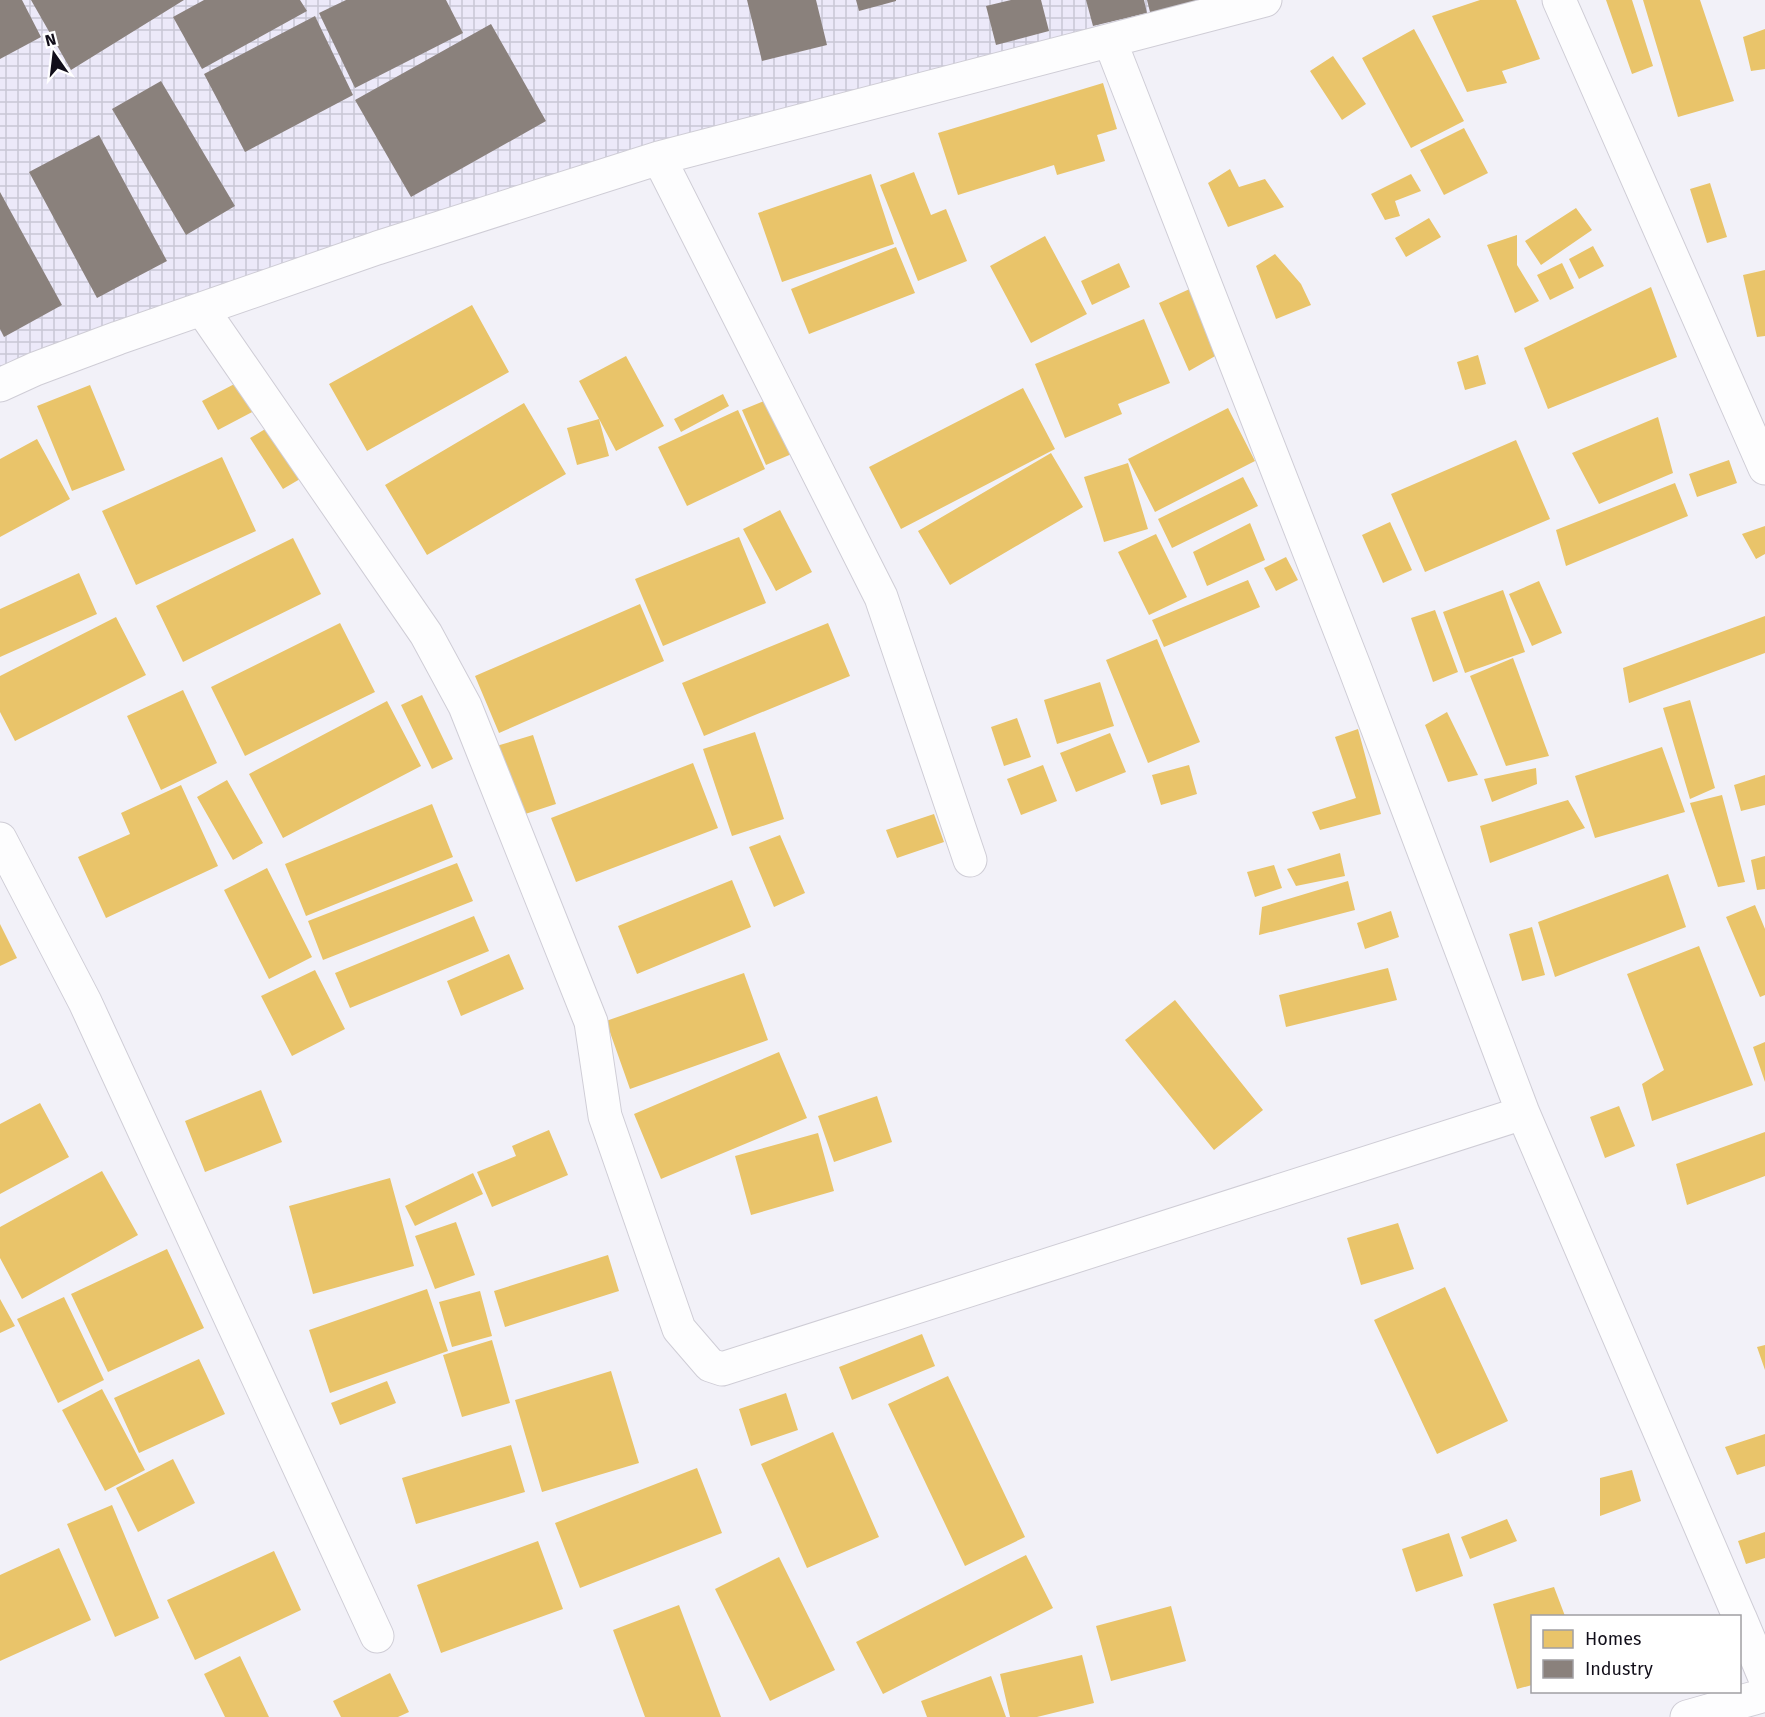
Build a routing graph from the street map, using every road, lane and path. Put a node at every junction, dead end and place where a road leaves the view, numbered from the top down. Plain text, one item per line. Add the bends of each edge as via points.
1 (1265, 0) edge
2 (1559, 0) edge
3 (1110, 40) junction
4 (659, 158) junction
5 (202, 309) junction
6 (0, 385) edge
7 (1765, 468) edge
8 (0, 839) edge
9 (970, 860) dead end
10 (1523, 1113) junction
11 (1738, 1615) edge
12 (1741, 1622) edge
13 (377, 1636) dead end
14 (1765, 1678) edge
15 (1765, 1695) edge
16 (1687, 1717) edge

1 - 3 street
2 - 7 street
3 - 4 street
3 - 10 street
4 - 5 street via 409,237
4 - 9 street via 880,597
5 - 6 street
5 - 10 street via 426,634 465,706 591,1022 605,1116 679,1329 710,1365 722,1369
8 - 13 street via 85,1002
10 - 11 street
12 - 14 street
15 - 16 street

